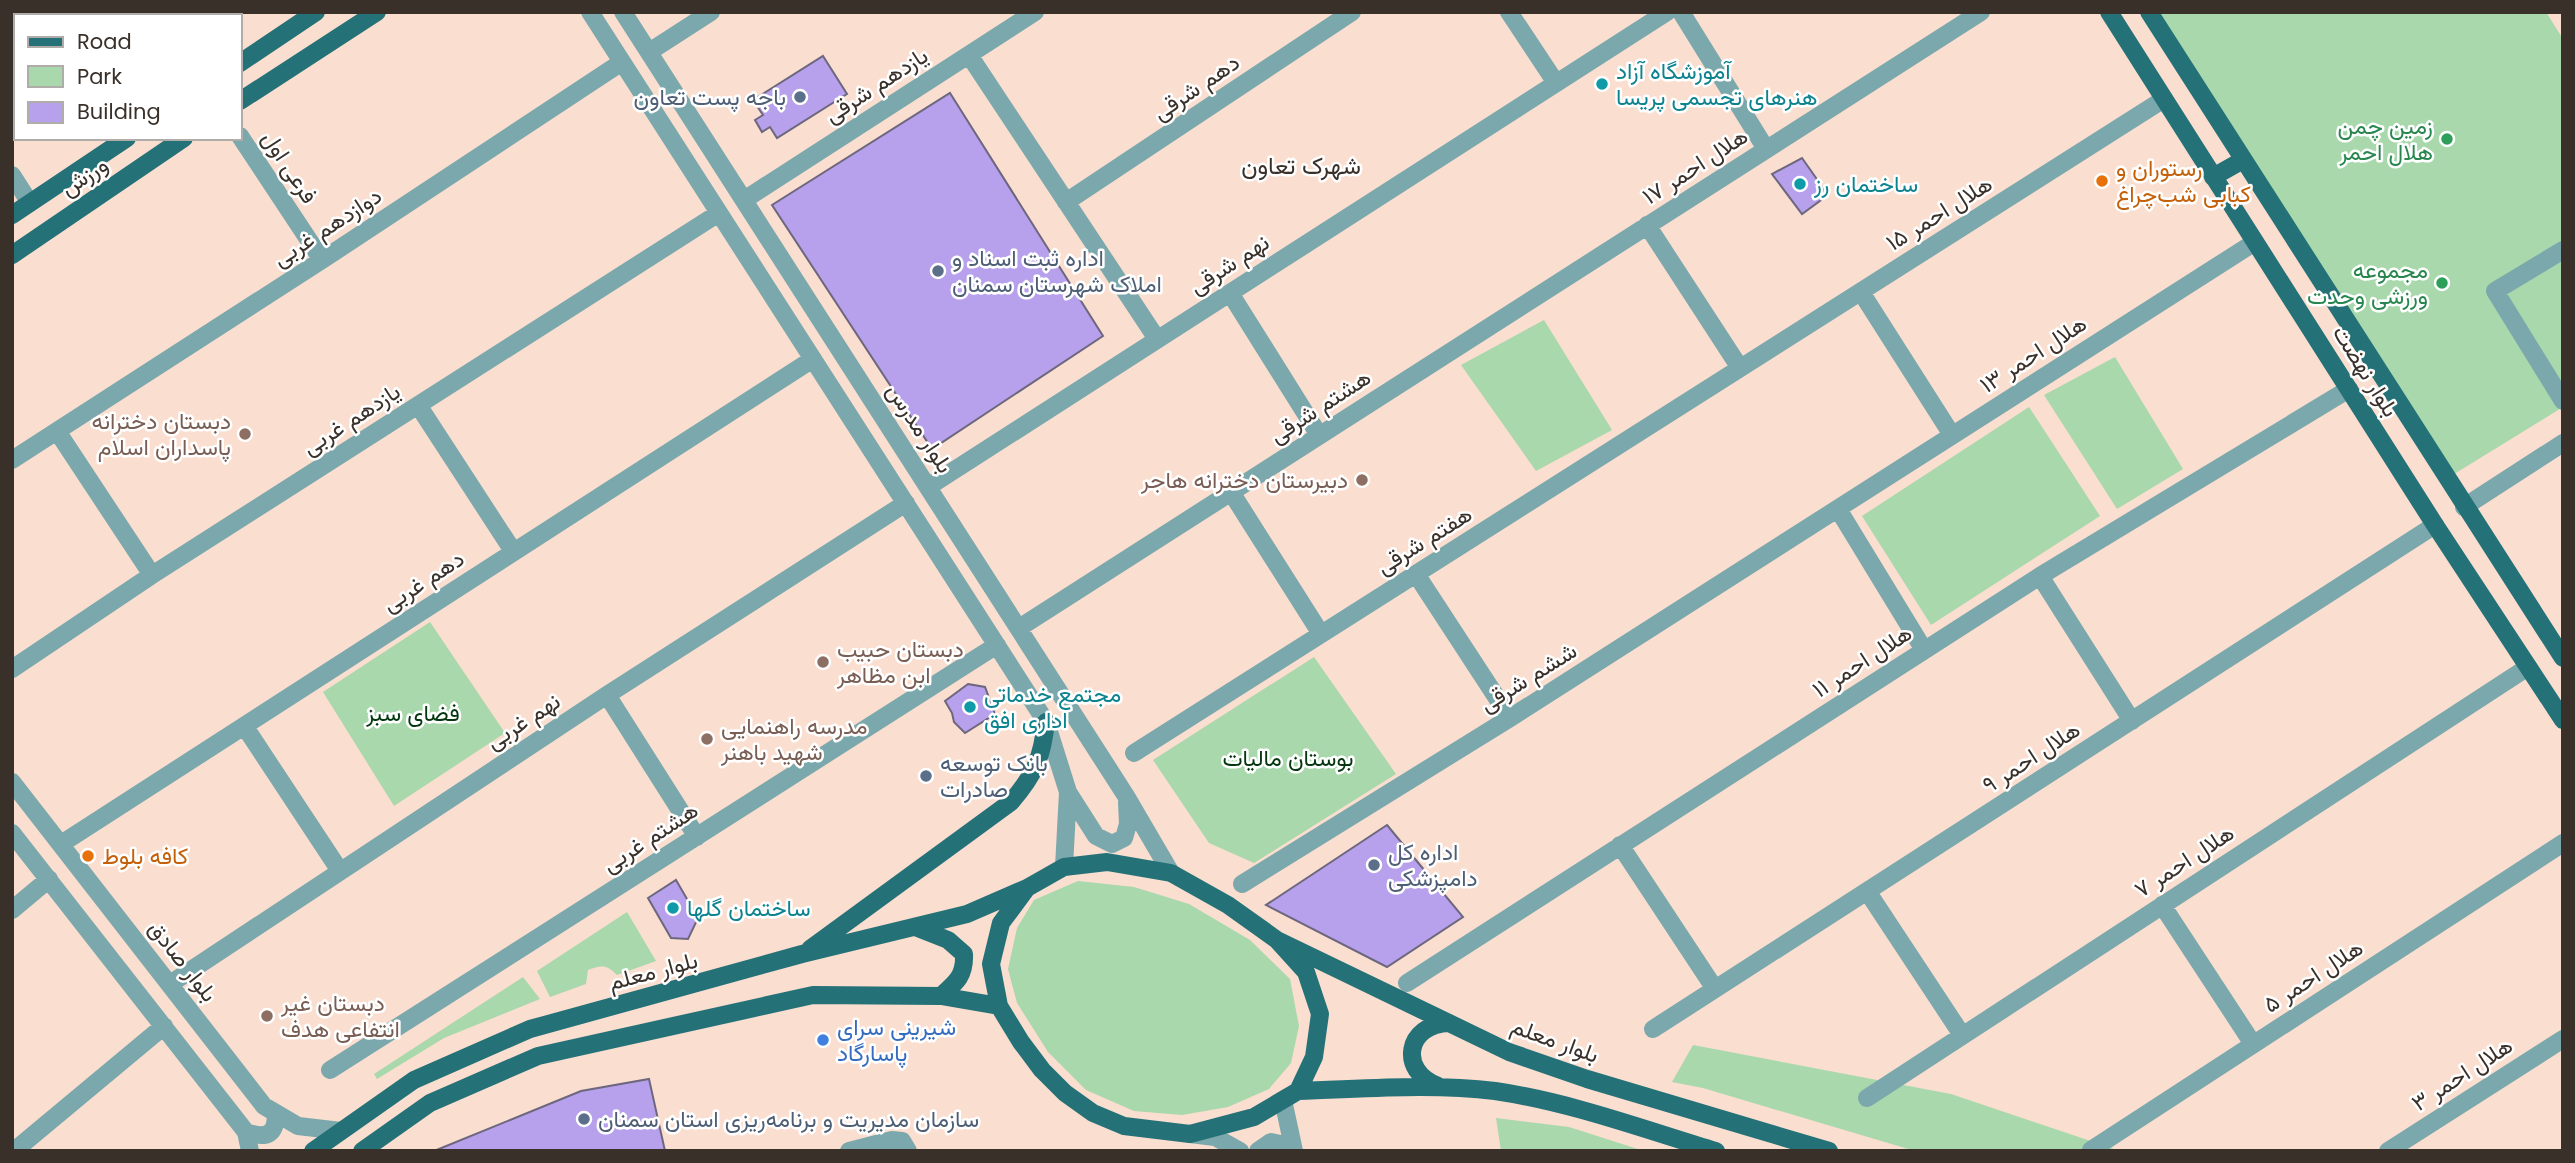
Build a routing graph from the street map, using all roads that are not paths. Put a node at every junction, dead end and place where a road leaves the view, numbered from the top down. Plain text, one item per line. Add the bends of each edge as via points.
1 (316, 12) edge
2 (377, 12) edge
3 (590, 12) edge
4 (623, 12) edge
5 (710, 12) edge
6 (1035, 12) edge
7 (1352, 12) edge
8 (1509, 12) edge
9 (1667, 12) edge
10 (1681, 12) edge
11 (1981, 12) edge
12 (2109, 12) edge
13 (2149, 12) edge
14 (649, 52) junction
15 (969, 55) junction
16 (242, 62) edge
17 (622, 62) junction
18 (1556, 83) junction
19 (2164, 99) junction
20 (242, 100) edge
21 (242, 139) edge
22 (124, 140) edge
23 (181, 140) edge
24 (1766, 149) junction
25 (2243, 160) junction
26 (12, 175) edge
27 (2213, 177) junction
28 (744, 200) junction
29 (1066, 202) junction
30 (30, 203) junction
31 (719, 213) junction
32 (12, 215) edge
33 (1647, 225) junction
34 (2255, 242) junction
35 (2563, 250) edge
36 (12, 255) edge
37 (321, 260) junction
38 (1861, 292) junction
39 (1230, 293) junction
40 (816, 312) junction
41 (793, 328) junction
42 (1157, 339) junction
43 (813, 359) junction
44 (1740, 368) junction
45 (2349, 389) junction
46 (2563, 401) edge
47 (418, 405) junction
48 (57, 431) junction
49 (1319, 435) junction
50 (1952, 435) junction
51 (2563, 443) edge
52 (12, 460) edge
53 (928, 487) junction
54 (1230, 492) junction
55 (905, 503) junction
56 (2464, 507) junction
57 (1838, 509) junction
58 (2435, 525) junction
59 (513, 551) junction
60 (1416, 574) junction
61 (152, 575) junction
62 (2040, 576) junction
63 (1018, 628) junction
64 (1321, 634) junction
65 (996, 645) junction
66 (1924, 650) junction
67 (2563, 658) edge
68 (2528, 667) junction
69 (12, 669) edge
70 (607, 695) junction
71 (1510, 718) junction
72 (2563, 720) edge
73 (2132, 721) junction
74 (1046, 722) junction
75 (245, 727) junction
76 (1134, 753) dead end
77 (12, 782) edge
78 (1068, 792) junction
79 (1126, 796) junction
80 (12, 834) edge
81 (697, 836) junction
82 (2563, 843) edge
83 (61, 844) junction
84 (1620, 845) junction
85 (1064, 867) junction
86 (340, 871) junction
87 (1171, 873) junction
88 (49, 879) junction
89 (1242, 884) dead end
90 (1027, 888) junction
91 (1867, 891) junction
92 (2162, 905) junction
93 (12, 910) edge
94 (915, 927) junction
95 (1277, 940) junction
96 (802, 954) junction
97 (1408, 983) dead end
98 (170, 984) junction
99 (1715, 989) junction
100 (941, 996) junction
101 (999, 1006) junction
102 (1449, 1023) junction
103 (164, 1026) junction
104 (1653, 1029) dead end
105 (1962, 1035) junction
106 (2563, 1039) edge
107 (2253, 1044) junction
108 (330, 1070) dead end
109 (1438, 1086) junction
110 (1291, 1096) junction
111 (1867, 1098) dead end
112 (276, 1113) junction
113 (341, 1131) junction
114 (246, 1132) junction
115 (1190, 1134) junction
116 (2091, 1150) edge
117 (14, 1151) edge
118 (250, 1151) edge
119 (313, 1151) edge
120 (362, 1151) edge
121 (849, 1151) edge
122 (908, 1151) edge
123 (1240, 1151) edge
124 (1258, 1151) edge
125 (1293, 1151) edge
126 (1716, 1151) edge
127 (1829, 1151) edge
128 (2388, 1151) edge

1 - 16 main road
2 - 20 main road
3 - 17 street
4 - 14 street, بلوار مدرس
5 - 14 street
6 - 15 street, یازدهم شرقی
7 - 29 street, دهم شرقی
8 - 18 street
9 - 18 street, نهم شرقی
10 - 24 street
11 - 24 street, هلال احمر ۱۷
12 - 19 main road, بلوار نهضت
13 - 25 main road, بلوار نهضت
14 - 28 street, بلوار مدرس
15 - 28 street, یازدهم شرقی
15 - 29 street
17 - 31 street
17 - 37 street, دوازدهم غربی
18 - 39 street, نهم شرقی
19 - 27 main road, بلوار نهضت
19 - 38 street, هلال احمر ۱۵
21 - 37 street, فرعی اول
22 - 30 main road, ورزش
23 - 36 main road, ورزش
24 - 33 street, هلال احمر ۱۷
25 - 27 main road
25 - 56 main road, بلوار نهضت
26 - 30 street
27 - 34 main road, بلوار نهضت
28 - 40 street, بلوار مدرس
29 - 42 street
30 - 32 main road, ورزش
31 - 41 street
31 - 47 street, یازدهم غربی
33 - 44 street
33 - 49 street, هشتم شرقی
34 - 45 main road, بلوار نهضت
34 - 50 street, هلال احمر ۱۳
35 - 46 street via 2495,291
37 - 48 street, دوازدهم غربی
38 - 44 street, هلال احمر ۱۵
38 - 50 street
39 - 42 street, نهم شرقی
39 - 49 street
40 - 41 street
40 - 53 street, بلوار مدرس
41 - 43 street
42 - 53 street, نهم شرقی
43 - 55 street
43 - 59 street, دهم غربی
44 - 60 street, هفتم شرقی
45 - 58 main road, بلوار نهضت
45 - 62 street, هلال احمر ۱۱
47 - 59 street
47 - 61 street, یازدهم غربی
48 - 52 street, دوازدهم غربی
48 - 61 street
49 - 54 street, هشتم شرقی
50 - 57 street, هلال احمر ۱۳
51 - 56 street
53 - 63 street, بلوار مدرس
54 - 63 street, هشتم شرقی
54 - 64 street
55 - 65 street
55 - 70 street, نهم غربی
56 - 67 main road, بلوار نهضت
57 - 66 street
57 - 71 street, ششم شرقی
58 - 68 main road, بلوار نهضت
58 - 73 street, هلال احمر ۹
59 - 75 street, دهم غربی
60 - 64 street, هفتم شرقی
60 - 71 street
61 - 69 street, یازدهم غربی
62 - 66 street, هلال احمر ۱۱
62 - 73 street
63 - 79 street, بلوار مدرس
64 - 76 street, هفتم شرقی
65 - 74 street
65 - 81 street, هشتم غربی
66 - 84 street, هلال احمر ۱۱
68 - 72 main road, بلوار نهضت
68 - 92 street, هلال احمر ۷
70 - 81 street
70 - 86 street, نهم غربی
71 - 89 street, ششم شرقی
73 - 91 street, هلال احمر ۹
74 - 78 street
74 - 96 main road via 1043,751 1035,770 1011,802
75 - 83 street, دهم غربی
75 - 86 street
77 - 83 street, بلوار صادق
78 - 79 street via 1096,836 1112,844 1124,838
78 - 85 street
79 - 87 street, بلوار مدرس
80 - 88 street
81 - 108 street, هشتم غربی
82 - 107 street, هلال احمر ۵
83 - 98 street, بلوار صادق
84 - 97 street, هلال احمر ۱۱
84 - 99 street
85 - 87 main road via 1107,862
85 - 90 main road, بلوار معلم
86 - 98 street, نهم غربی
87 - 95 main road
88 - 93 street
88 - 103 street
90 - 94 main road, بلوار معلم via 967,914
90 - 101 main road via 1001,923 991,964
91 - 99 street, هلال احمر ۹
91 - 105 street
92 - 105 street, هلال احمر ۷
92 - 107 street
94 - 96 main road, بلوار معلم
94 - 100 main road via 948,940 964,954 965,968 959,980
95 - 102 main road, بلوار معلم
95 - 110 main road via 1306,972 1320,1014 1314,1057
96 - 113 main road, بلوار معلم via 530,1029 414,1080
98 - 112 street, بلوار صادق via 264,1106
99 - 104 street, هلال احمر ۹
100 - 101 main road
100 - 120 main road via 813,995 538,1056 430,1103
101 - 115 main road via 1042,1070 1093,1113 1124,1126
102 - 109 main road via 1425,1028 1412,1049 1418,1073
102 - 127 main road, بلوار معلم via 1509,1052 1572,1074
103 - 114 street
103 - 117 street
105 - 111 street, هلال احمر ۷
106 - 128 street, هلال احمر ۳
107 - 116 street, هلال احمر ۵
109 - 110 main road
109 - 126 main road via 1496,1091 1562,1105
110 - 115 main road via 1254,1117
110 - 125 street
112 - 113 street, بلوار صادق via 299,1126
112 - 114 street via 271,1132 257,1136
113 - 119 main road, بلوار معلم
114 - 118 street
115 - 123 street via 1215,1137
121 - 122 street via 892,1140 902,1140
124 - 125 street via 1271,1142

